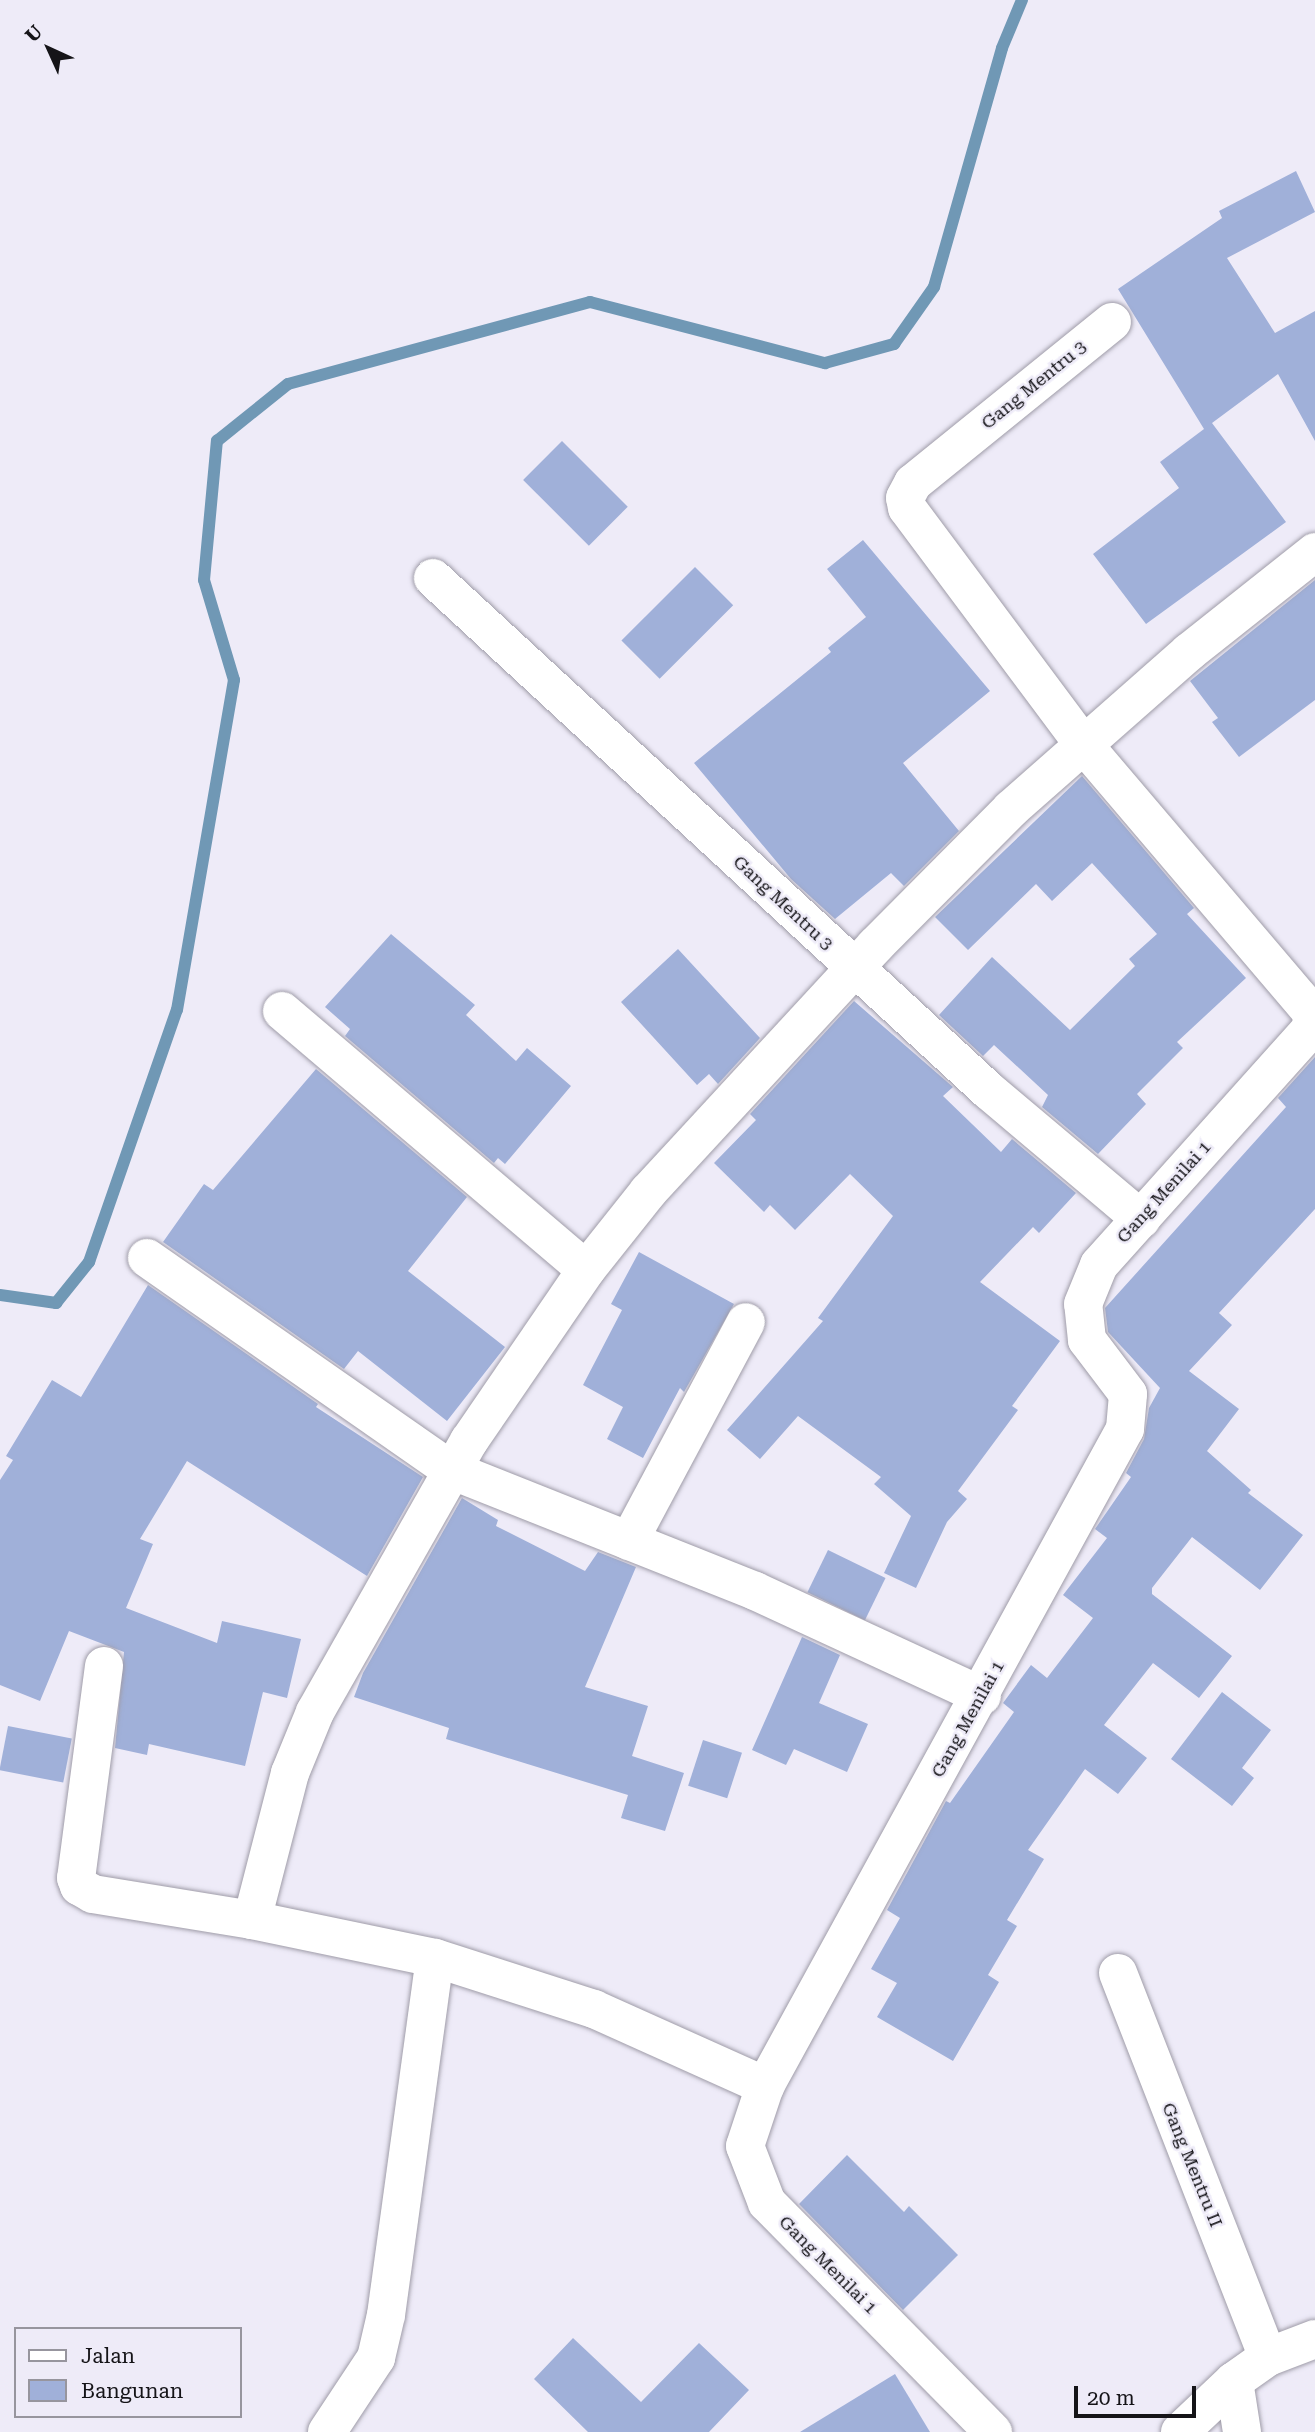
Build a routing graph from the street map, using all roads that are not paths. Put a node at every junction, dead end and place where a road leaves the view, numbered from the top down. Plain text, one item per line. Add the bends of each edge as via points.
1 (1112, 323) dead end
2 (1315, 552) edge
3 (433, 578) dead end
4 (1083, 744) junction
5 (854, 968) junction
6 (282, 1011) dead end
7 (1141, 1219) junction
8 (147, 1258) dead end
9 (586, 1270) junction
10 (746, 1322) dead end
11 (451, 1470) junction
12 (629, 1541) junction
13 (104, 1666) dead end
14 (982, 1696) junction
15 (252, 1920) junction
16 (435, 1958) junction
17 (1118, 1973) dead end
18 (765, 2086) junction
19 (1315, 2339) edge
20 (1268, 2357) junction
21 (1234, 2381) junction
22 (327, 2432) edge
23 (993, 2432) edge
24 (1180, 2432) edge
25 (1242, 2432) edge

1 - 4 street, Gang Mentru 3 via 914,483 905,498 930,542
2 - 4 street
3 - 5 street, Gang Mentru 3
4 - 5 street via 1011,809
4 - 7 street, Gang Menilai 1 via 1312,1013 1311,1029
5 - 7 street, Gang Mentru 3 via 989,1091
5 - 9 street via 648,1192
6 - 9 street
7 - 14 street, Gang Menilai 1 via 1099,1265 1083,1304 1087,1340 1128,1394 1125,1429
8 - 11 street
9 - 11 street
10 - 12 street
11 - 12 street
11 - 15 street via 302,1741
12 - 14 street via 755,1591
13 - 15 street via 76,1878 79,1886 93,1894
14 - 18 street, Gang Menilai 1
15 - 16 street
16 - 18 street via 594,2009
16 - 22 street via 386,2315 376,2358
17 - 20 street, Gang Mentru II
18 - 23 street, Gang Menilai 1 via 745,2146 767,2203
19 - 20 street
20 - 21 street
21 - 24 street
21 - 25 street

